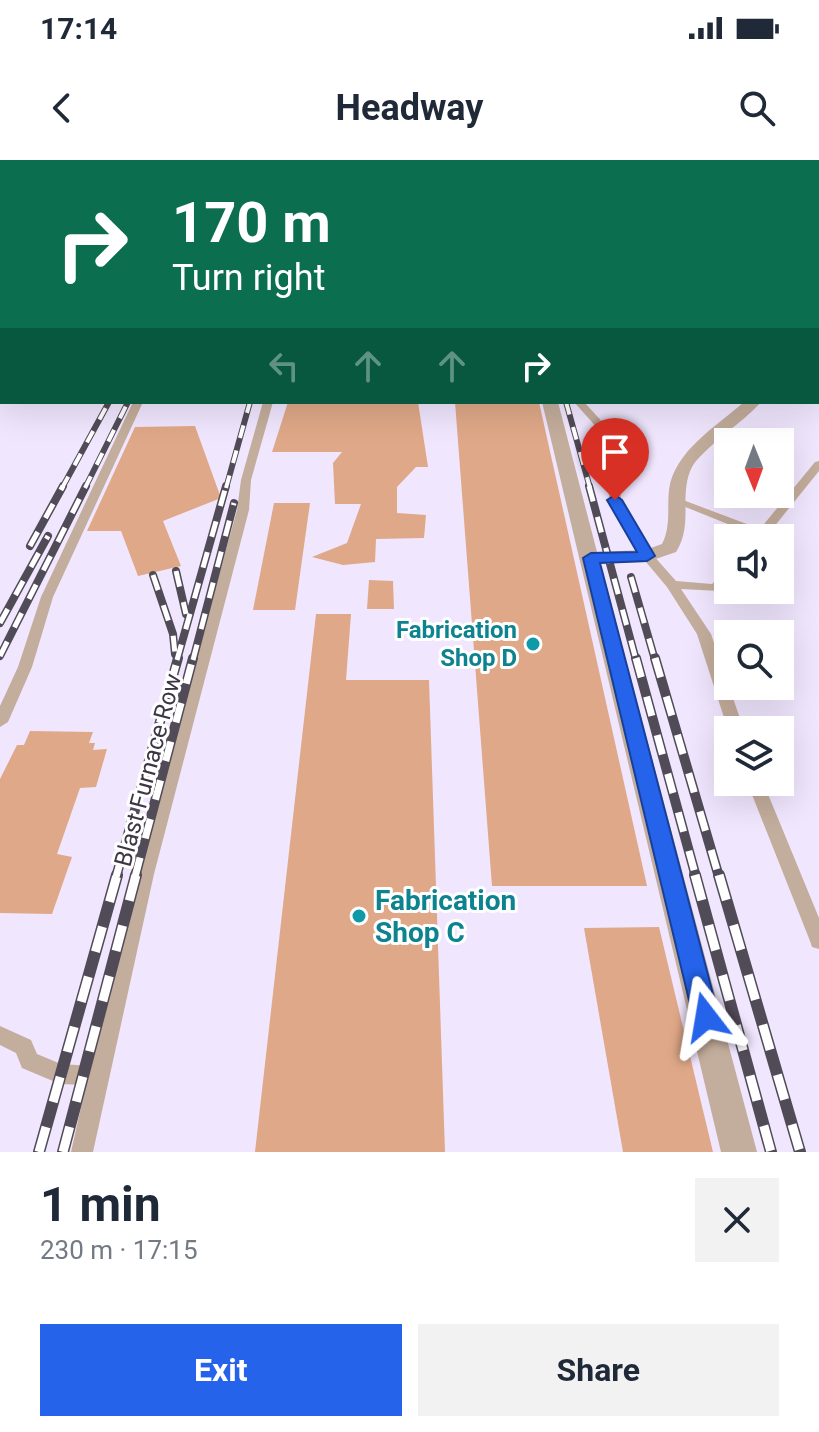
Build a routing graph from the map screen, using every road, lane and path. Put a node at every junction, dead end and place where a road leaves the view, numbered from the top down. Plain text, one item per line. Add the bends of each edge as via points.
1 (137, 404) edge
2 (267, 404) edge
3 (551, 404) edge
4 (581, 404) edge
5 (751, 404) edge
6 (819, 464) edge
7 (679, 502) junction
8 (732, 524) edge
9 (770, 524) edge
10 (647, 556) junction
11 (591, 558) junction
12 (672, 585) junction
13 (714, 588) edge
14 (731, 716) edge
15 (0, 722) edge
16 (761, 796) edge
17 (819, 941) edge
18 (0, 1035) edge
19 (98, 1076) junction
20 (82, 1152) edge
21 (739, 1152) edge

1 - 15 lane via 47,597
2 - 19 lane, Blast Furnace Row
3 - 11 street
4 - 10 lane via 613,439 615,500
5 - 7 street via 685,464
6 - 9 lane
7 - 8 lane
7 - 10 street via 677,533 669,548
10 - 11 street
10 - 12 lane
11 - 21 street
12 - 13 lane
12 - 14 lane via 704,634
16 - 17 lane
18 - 19 lane via 24,1047 29,1061 39,1066 60,1074
19 - 20 lane, Blast Furnace Row

